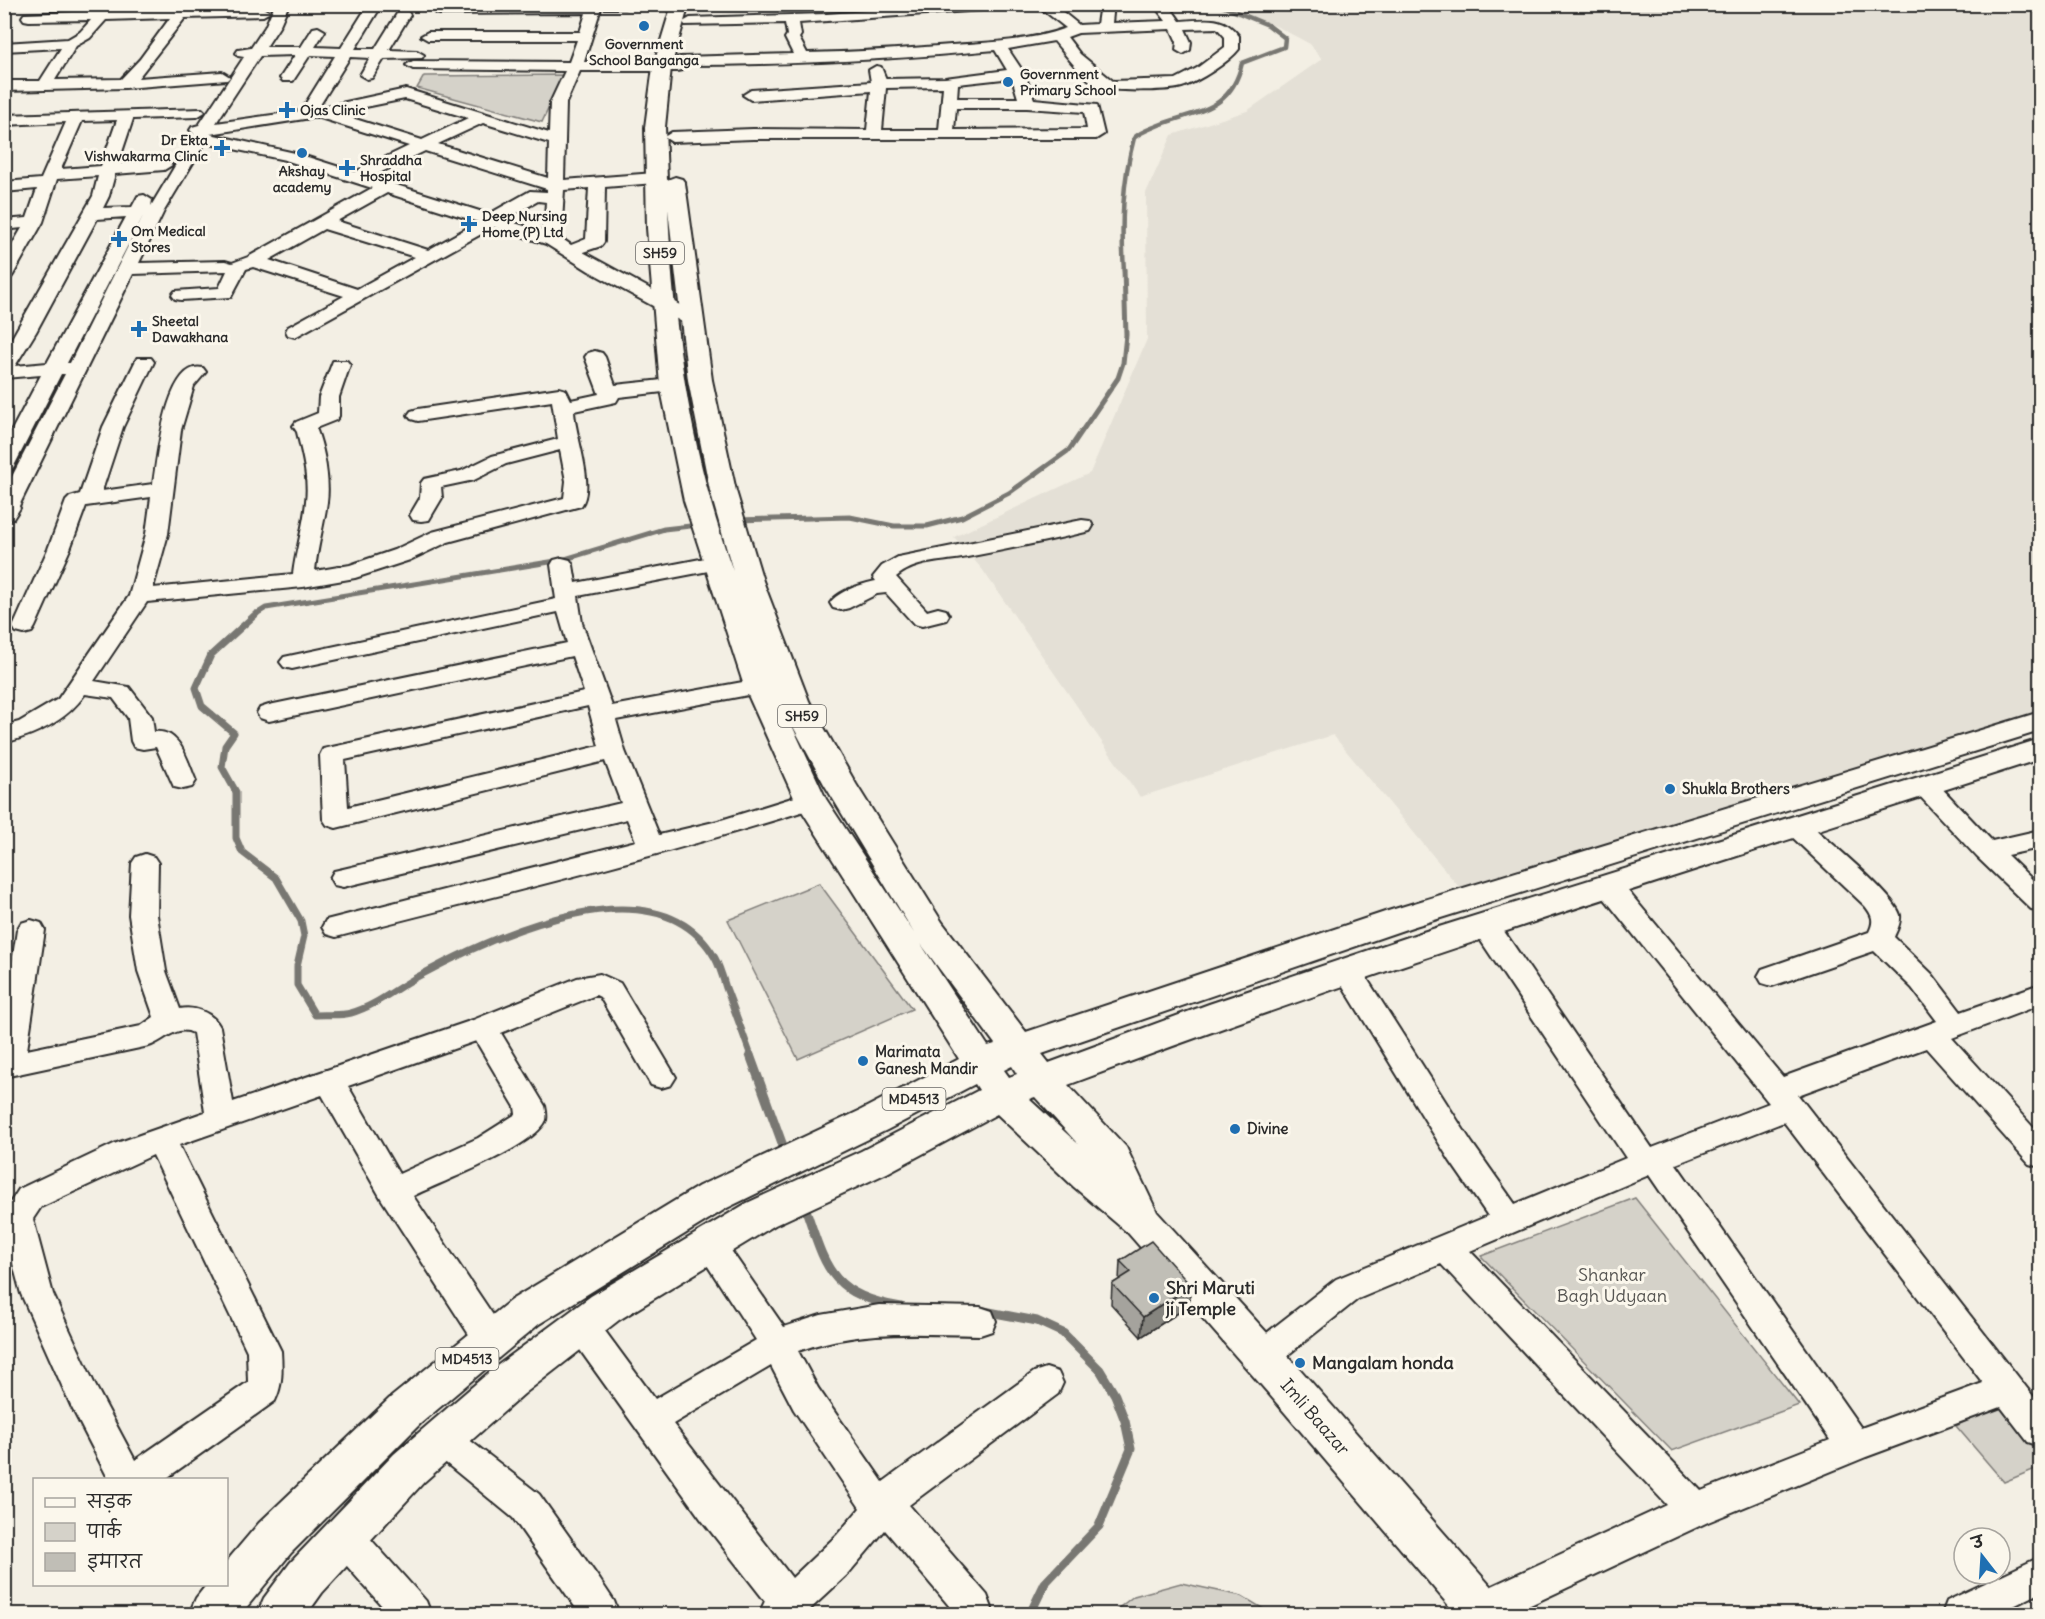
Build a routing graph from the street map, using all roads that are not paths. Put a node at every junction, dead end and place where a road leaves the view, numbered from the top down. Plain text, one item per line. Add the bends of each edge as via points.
1 (282, 4) edge
2 (624, 4) edge
3 (751, 4) edge
4 (1033, 4) edge
5 (1107, 4) edge
6 (1160, 4) edge
7 (595, 6) edge
8 (441, 7) edge
9 (1047, 7) edge
10 (186, 8) edge
11 (265, 8) edge
12 (373, 8) dead end
13 (105, 10) edge
14 (689, 10) edge
15 (403, 15) dead end
16 (29, 17) dead end
17 (791, 19) junction
18 (748, 21) junction
19 (1176, 25) junction
20 (1104, 28) junction
21 (1076, 29) junction
22 (318, 31) dead end
23 (806, 34) junction
24 (428, 36) junction
25 (585, 36) junction
26 (1059, 37) junction
27 (71, 43) junction
28 (999, 45) junction
29 (4, 47) edge
30 (1183, 50) dead end
31 (306, 51) junction
32 (347, 51) junction
33 (256, 52) junction
34 (237, 54) junction
35 (379, 55) junction
36 (872, 56) junction
37 (802, 58) junction
38 (415, 60) junction
39 (574, 65) junction
40 (673, 65) junction
41 (1017, 73) junction
42 (367, 75) dead end
43 (222, 77) junction
44 (288, 78) dead end
45 (750, 78) junction
46 (951, 82) junction
47 (125, 83) junction
48 (4, 86) edge
49 (44, 86) junction
50 (879, 86) junction
51 (406, 94) junction
52 (948, 103) junction
53 (1027, 103) junction
54 (197, 112) junction
55 (311, 113) junction
56 (127, 116) junction
57 (76, 117) junction
58 (482, 117) junction
59 (4, 120) edge
60 (197, 133) junction
61 (753, 134) junction
62 (874, 135) junction
63 (946, 135) junction
64 (672, 137) junction
65 (556, 140) junction
66 (424, 146) junction
67 (164, 165) junction
68 (109, 169) junction
69 (357, 177) junction
70 (655, 178) junction
71 (49, 179) junction
72 (597, 183) junction
73 (4, 187) edge
74 (386, 188) junction
75 (556, 192) junction
76 (42, 201) junction
77 (23, 203) dead end
78 (137, 211) junction
79 (156, 211) junction
80 (91, 214) junction
81 (493, 220) junction
82 (34, 222) junction
83 (324, 223) junction
84 (4, 225) edge
85 (552, 240) junction
86 (23, 242) junction
87 (4, 244) edge
88 (570, 251) junction
89 (429, 256) junction
90 (254, 261) junction
91 (225, 266) dead end
92 (128, 269) junction
93 (6, 270) edge
94 (225, 293) junction
95 (245, 294) dead end
96 (182, 295) dead end
97 (358, 295) junction
98 (665, 305) junction
99 (691, 319) junction
100 (100, 322) junction
101 (77, 323) junction
102 (295, 331) dead end
103 (596, 357) dead end
104 (144, 362) dead end
105 (340, 365) dead end
106 (4, 367) edge
107 (77, 367) junction
108 (53, 369) junction
109 (4, 372) edge
110 (196, 372) dead end
111 (672, 385) junction
112 (608, 392) junction
113 (565, 407) junction
114 (418, 415) dead end
115 (569, 442) junction
116 (4, 466) edge
117 (163, 489) junction
118 (89, 500) junction
119 (5, 510) edge
120 (421, 515) dead end
121 (1082, 526) dead end
122 (722, 535) junction
123 (716, 563) junction
124 (562, 565) dead end
125 (303, 580) junction
126 (890, 585) junction
127 (140, 596) junction
128 (567, 597) junction
129 (842, 603) dead end
130 (938, 615) dead end
131 (24, 627) dead end
132 (580, 647) junction
133 (292, 662) dead end
134 (80, 686) junction
135 (759, 686) junction
136 (600, 706) junction
137 (269, 713) dead end
138 (2040, 721) edge
139 (4, 735) edge
140 (2040, 750) edge
141 (614, 751) junction
142 (183, 781) dead end
143 (1925, 786) junction
144 (811, 800) junction
145 (636, 808) junction
146 (1797, 827) junction
147 (2040, 839) edge
148 (651, 847) junction
149 (1986, 851) junction
150 (145, 863) dead end
151 (343, 878) dead end
152 (1609, 886) junction
153 (2040, 902) edge
154 (1485, 926) junction
155 (336, 927) dead end
156 (31, 930) dead end
157 (1879, 939) junction
158 (1347, 970) junction
159 (1772, 976) dead end
160 (2040, 994) edge
161 (170, 1021) junction
162 (483, 1028) junction
163 (1942, 1028) junction
164 (1020, 1048) junction
165 (979, 1065) junction
166 (7, 1066) edge
167 (662, 1077) dead end
168 (1041, 1078) junction
169 (330, 1082) junction
170 (1000, 1095) junction
171 (1783, 1099) junction
172 (221, 1119) junction
173 (161, 1139) junction
174 (2040, 1155) edge
175 (1650, 1161) junction
176 (782, 1183) junction
177 (393, 1191) junction
178 (1509, 1220) junction
179 (1142, 1222) junction
180 (710, 1245) junction
181 (1445, 1247) junction
182 (980, 1321) dead end
183 (582, 1326) junction
184 (491, 1340) junction
185 (777, 1344) junction
186 (1262, 1356) junction
187 (1046, 1383) dead end
188 (2008, 1389) junction
189 (650, 1419) junction
190 (2040, 1431) edge
191 (442, 1439) junction
192 (1854, 1446) junction
193 (126, 1478) edge
194 (136, 1478) edge
195 (884, 1502) junction
196 (1695, 1510) junction
197 (345, 1537) junction
198 (2040, 1574) edge
199 (228, 1584) edge
200 (226, 1586) edge
201 (210, 1602) edge
202 (793, 1608) edge
203 (974, 1608) dead end
204 (1483, 1612) edge
205 (280, 1614) edge
206 (413, 1614) edge
207 (601, 1614) edge
208 (1960, 1614) edge

1 - 33 street
2 - 7 street
3 - 18 street
4 - 17 street
5 - 20 street
6 - 19 street
7 - 8 street
7 - 25 street
8 - 24 street
9 - 21 street
9 - 23 street via 962,20
10 - 11 street
10 - 13 street
10 - 47 street
11 - 34 street
12 - 32 street
13 - 16 street
13 - 27 street via 85,35
14 - 18 street
14 - 40 main road, SH59
15 - 35 street
17 - 18 street
17 - 23 street
19 - 20 street
19 - 26 street via 1222,25 1232,36 1232,49 1179,83 1110,86 1075,57
19 - 30 street via 1184,42
20 - 21 street
21 - 26 street
22 - 31 street
23 - 37 street via 792,38
24 - 25 street
24 - 38 street
25 - 39 street
26 - 28 street
27 - 29 street
27 - 49 street
28 - 36 street
28 - 41 street
31 - 32 street
31 - 33 street
31 - 44 street
32 - 35 street
32 - 55 street
33 - 34 street
33 - 60 street
34 - 43 street
35 - 38 street
35 - 42 street
36 - 37 street
36 - 50 street
37 - 45 street
38 - 39 street
38 - 51 street
39 - 40 street
39 - 65 street via 558,104
40 - 45 street
40 - 64 main road, SH59
40 - 70 main road, SH59 via 655,126
41 - 46 street
41 - 53 street
43 - 47 street
43 - 54 street
45 - 50 street
45 - 61 street
46 - 50 street
46 - 52 street
47 - 49 street
48 - 49 street
50 - 62 street
51 - 55 street
51 - 58 street
52 - 53 street
52 - 63 street
53 - 63 street via 1066,102 1092,108 1096,134
54 - 56 street
54 - 60 street
55 - 60 street
55 - 66 street
56 - 57 street
56 - 68 street
57 - 59 street
57 - 71 street
58 - 65 street
58 - 66 street
60 - 67 street
60 - 69 street
60 - 79 street
61 - 62 street
61 - 64 street
62 - 63 street
64 - 99 main road, SH59
65 - 75 street
66 - 69 street
66 - 75 street
67 - 68 street
67 - 78 street
68 - 71 street
68 - 80 street
69 - 74 street
70 - 72 street
70 - 98 main road, SH59
71 - 73 street
71 - 76 street
72 - 75 street
72 - 88 street via 595,242
74 - 81 street
74 - 83 street
75 - 81 street via 536,195
75 - 85 street
76 - 77 street
76 - 82 street
78 - 79 street
78 - 80 street
78 - 101 street
79 - 92 street
80 - 106 street
81 - 85 street
81 - 89 street
82 - 84 street
82 - 86 street
83 - 89 street
83 - 90 street
85 - 88 street
86 - 87 street
86 - 93 street
88 - 98 street
89 - 97 street
90 - 94 street via 239,265
90 - 97 street
91 - 92 street
92 - 100 street
94 - 95 street
94 - 96 street
97 - 102 street
98 - 99 street
98 - 111 main road, SH59
99 - 122 main road, SH59 via 723,491
100 - 101 street
100 - 107 street
101 - 108 street
103 - 112 street
104 - 118 street via 113,427
105 - 125 street via 326,408 329,416 303,426 315,468 317,501
107 - 108 street
107 - 119 street
108 - 109 street
108 - 116 street
110 - 117 street via 185,385 171,430
111 - 112 street
111 - 122 main road, SH59 via 697,501
112 - 113 street via 609,398
113 - 114 street via 559,394
113 - 115 street
115 - 120 street via 499,460 467,476 431,483 431,498
115 - 125 street via 576,481 573,502 440,537 355,571
117 - 118 street
117 - 127 street via 157,534
118 - 131 street via 77,501 68,531
121 - 126 street via 910,561 888,571 884,577
122 - 123 main road, SH59
122 - 164 main road, SH59 via 816,741 930,932
123 - 128 street
123 - 135 main road, SH59
124 - 128 street
125 - 127 street
126 - 129 street via 870,589
126 - 130 street via 922,620
127 - 134 street
128 - 132 street
128 - 133 street
132 - 136 street
132 - 137 street
134 - 139 street via 66,704 28,727
134 - 142 street via 121,692 140,717 143,741 166,742
135 - 136 street
135 - 144 main road, SH59
136 - 141 street
136 - 141 street via 332,755 336,819
138 - 164 main road via 1400,920
140 - 143 main road
141 - 145 street
143 - 146 main road
143 - 149 street
144 - 148 street
144 - 165 main road, SH59
145 - 148 street
145 - 151 street
146 - 152 main road
146 - 157 street via 1886,914
147 - 149 street
148 - 155 street
149 - 153 street
150 - 161 street via 143,915 152,971
152 - 154 main road
152 - 171 street
154 - 158 main road
154 - 175 street
156 - 166 street
157 - 159 street
157 - 163 street via 1931,991
158 - 168 main road
158 - 178 street via 1461,1152
160 - 163 street
161 - 166 street via 149,1035
161 - 172 street via 189,1018 206,1026
162 - 167 street via 587,985 600,984 610,990
162 - 169 street
162 - 177 street via 530,1106 532,1117 526,1126 503,1139
163 - 171 street
163 - 174 street
164 - 165 main road
164 - 168 main road, SH59
165 - 170 main road, SH59
165 - 176 main road, MD4513 via 848,1132
168 - 170 main road
168 - 179 main road via 1113,1158
169 - 172 street
169 - 177 street
170 - 176 main road, MD4513 via 874,1162
170 - 179 main road
171 - 175 street
171 - 188 street
172 - 173 street
173 - 193 street via 30,1198 17,1218 37,1293 83,1395
173 - 194 street via 264,1351 266,1374 263,1389
175 - 178 street
175 - 192 street
176 - 180 main road, MD4513
176 - 184 main road, MD4513 via 714,1197 525,1312
177 - 184 street
178 - 181 street
179 - 186 main road, Imli Baazar
180 - 183 main road, MD4513
180 - 185 street
181 - 186 street via 1347,1289
181 - 196 street
182 - 185 street via 879,1319 821,1329
183 - 189 street
183 - 191 main road, MD4513 via 509,1381
184 - 199 main road, MD4513 via 405,1411
185 - 189 street
185 - 195 street via 832,1438 872,1496
186 - 204 main road, Imli Baazar
187 - 195 street
188 - 190 street
188 - 192 street
189 - 202 street
191 - 197 main road, MD4513
191 - 207 street via 525,1506
192 - 196 street
195 - 202 street via 873,1522
195 - 203 street
196 - 204 street
197 - 205 main road, MD4513 via 306,1578
197 - 206 street
198 - 208 street
200 - 201 main road, MD4513

